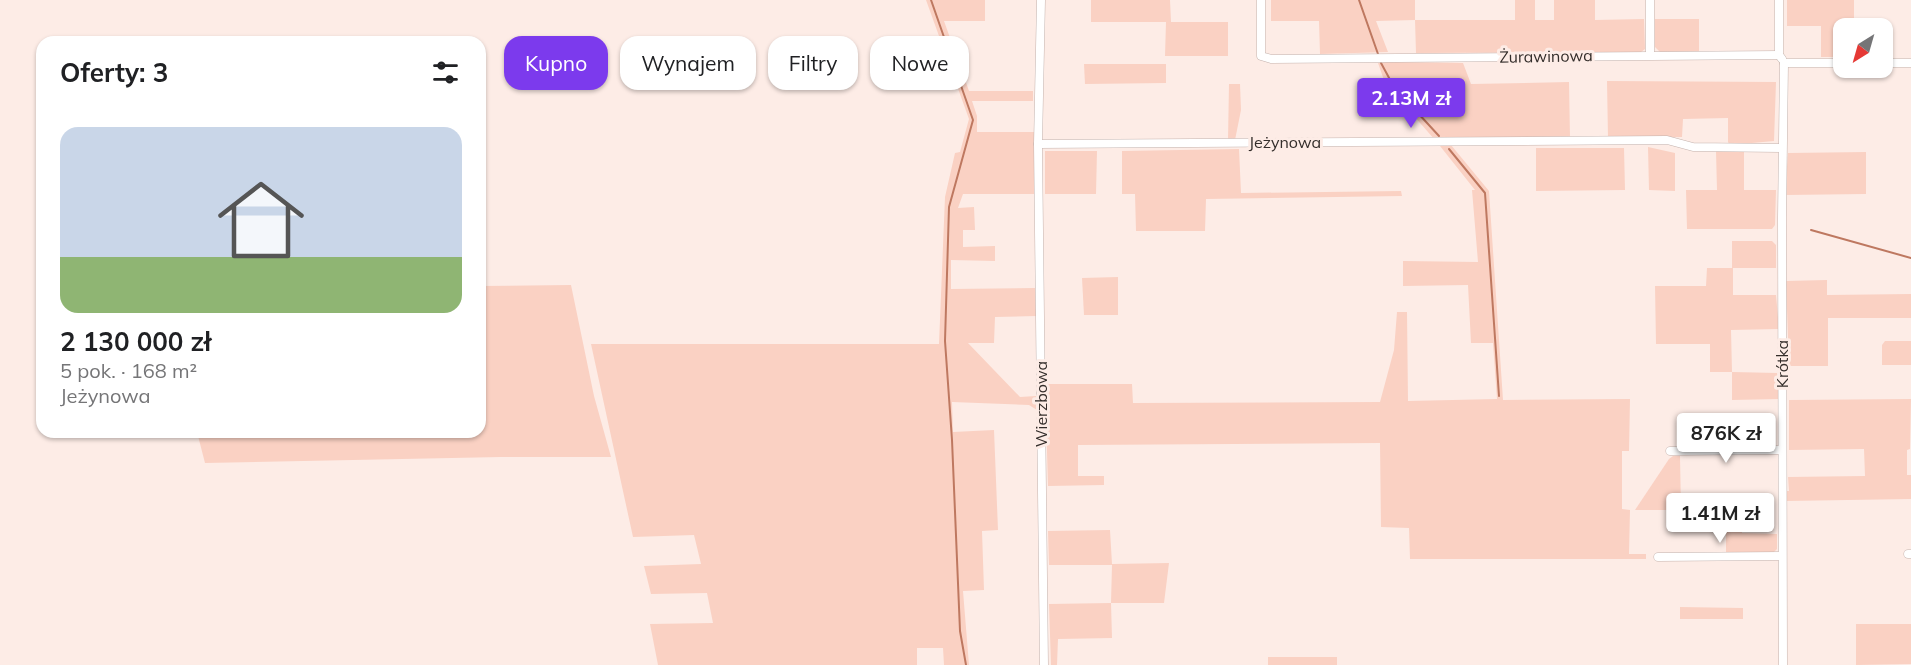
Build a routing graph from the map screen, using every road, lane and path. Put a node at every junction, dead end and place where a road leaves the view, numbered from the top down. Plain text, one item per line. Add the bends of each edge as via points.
1 (1041, 0) edge
2 (1261, 0) edge
3 (1650, 0) edge
4 (1779, 0) edge
5 (1650, 55) junction
6 (1782, 59) junction
7 (1833, 62) edge
8 (1893, 63) edge
9 (1911, 63) edge
10 (1038, 144) junction
11 (1782, 148) junction
12 (1782, 450) junction
13 (1670, 451) dead end
14 (1782, 556) junction
15 (1658, 557) dead end
16 (1044, 665) edge
17 (1783, 665) edge

1 - 10 street, Wierzbowa
2 - 5 street, Żurawinowa via 1261,56 1271,58
3 - 5 street
4 - 6 street, Krótka
5 - 6 street, Żurawinowa
6 - 7 street, Żurawinowa
6 - 11 street, Krótka
8 - 9 street
10 - 11 street, Jeżynowa via 1666,140 1693,147
10 - 16 street, Wierzbowa
11 - 12 street, Krótka
12 - 13 street
12 - 14 street, Krótka
14 - 15 street
14 - 17 street, Krótka

